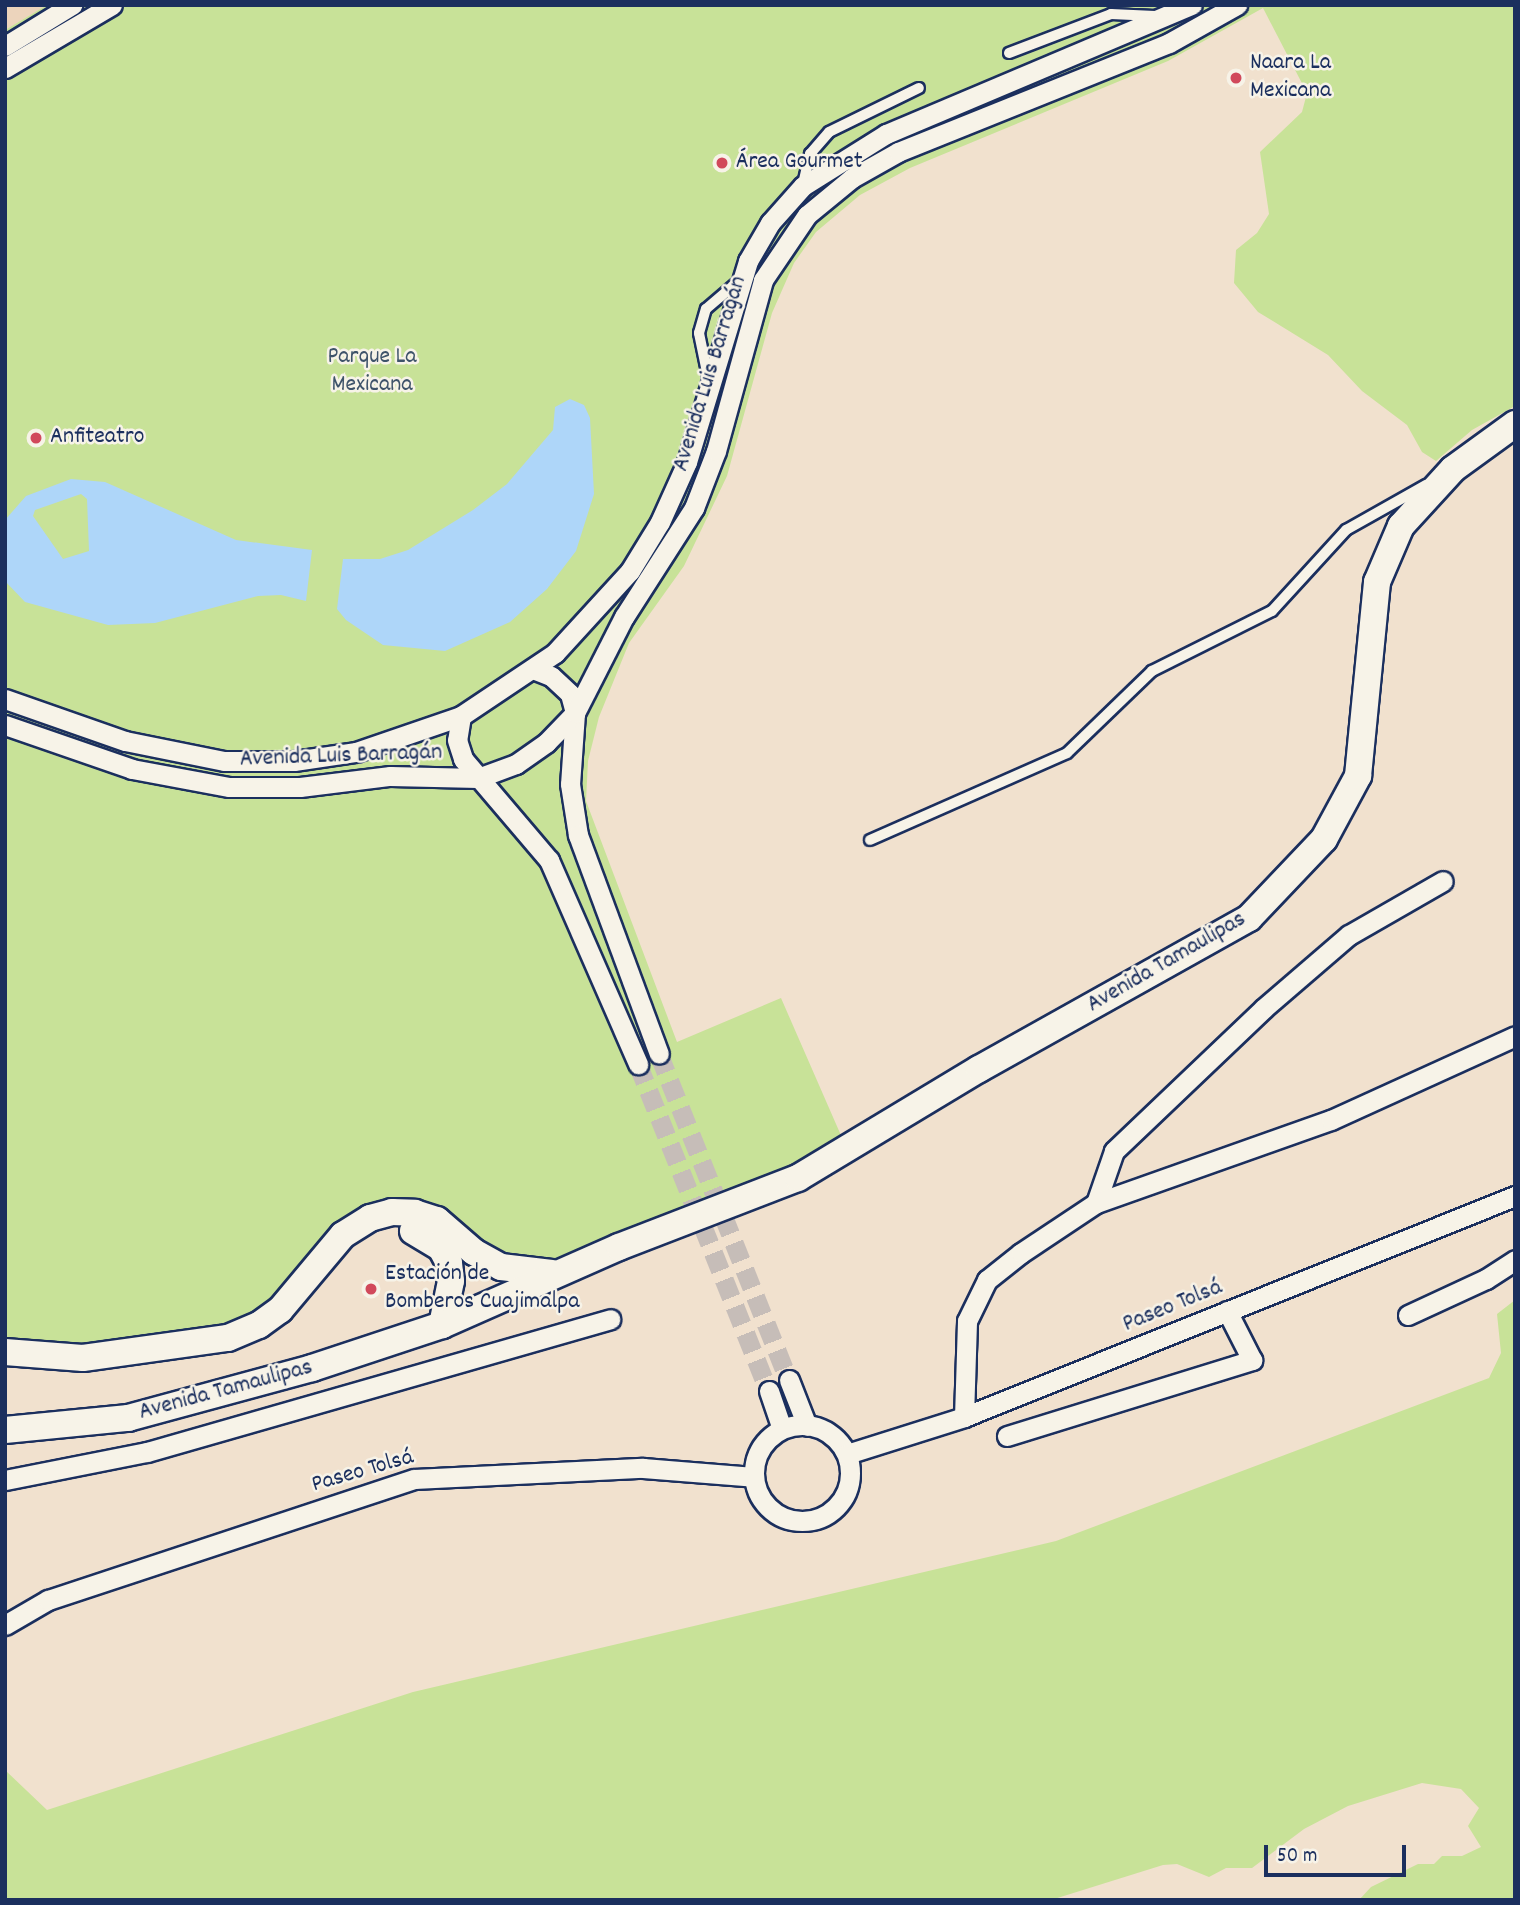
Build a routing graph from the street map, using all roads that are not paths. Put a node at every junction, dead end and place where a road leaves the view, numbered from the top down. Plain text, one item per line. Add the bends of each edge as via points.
1 (72, 5) edge
2 (112, 5) edge
3 (1192, 5) edge
4 (1237, 5) edge
5 (1166, 18) junction
6 (5, 46) edge
7 (1009, 53) dead end
8 (5, 68) edge
9 (919, 88) dead end
10 (797, 192) junction
11 (807, 215) junction
12 (1515, 424) edge
13 (1453, 469) junction
14 (535, 670) junction
15 (5, 699) edge
16 (575, 713) junction
17 (461, 716) junction
18 (5, 724) edge
19 (478, 778) junction
20 (870, 840) dead end
21 (1443, 881) dead end
22 (1515, 1036) edge
23 (659, 1054) tunnel mouth
24 (638, 1064) tunnel mouth
25 (1515, 1196) edge
26 (1096, 1203) junction
27 (1515, 1260) edge
28 (561, 1273) junction
29 (1227, 1311) junction
30 (1408, 1315) dead end
31 (610, 1320) dead end
32 (442, 1325) junction
33 (5, 1352) edge
34 (5, 1370) edge
35 (789, 1380) tunnel mouth
36 (769, 1391) tunnel mouth
37 (964, 1417) junction
38 (807, 1426) junction
39 (782, 1429) junction
40 (5, 1430) edge
41 (1007, 1436) dead end
42 (847, 1454) junction
43 (754, 1477) junction
44 (5, 1480) edge
45 (5, 1625) edge

1 - 6 street
2 - 8 street
3 - 5 street, Avenida Luis Barragán
4 - 11 street, Avenida Luis Barragán via 1168,43 898,152 852,178
5 - 7 lane via 1111,14
5 - 10 street, Avenida Luis Barragán via 886,134
9 - 10 lane via 829,132 810,154
10 - 11 street
10 - 14 street, Avenida Luis Barragán via 759,239 740,279 687,462 642,551 608,599
11 - 16 street, Avenida Luis Barragán via 783,244 764,280 698,499 613,636
12 - 13 street, Avenida Tamaulipas
13 - 20 lane via 1346,530 1272,611 1152,671 1067,752
13 - 28 street, Avenida Tamaulipas via 1401,526 1377,582 1358,776 1324,839 1249,918 979,1069 798,1178
14 - 16 street via 562,684
14 - 17 street, Avenida Luis Barragán
15 - 17 street, Avenida Luis Barragán via 125,741 236,761 294,761 356,752
16 - 19 street, Avenida Luis Barragán via 536,750
16 - 23 street, Avenida Luis Barragán via 570,784 578,835
17 - 19 street, Avenida Luis Barragán via 459,751
18 - 19 street, Avenida Luis Barragán via 107,762 199,783 266,788 390,776
19 - 24 street, Avenida Luis Barragán via 549,860
21 - 26 street via 1349,935 1264,1008 1114,1151
22 - 26 street via 1331,1120
25 - 29 street, Paseo Tolsá
26 - 37 street via 987,1280 967,1321
27 - 30 street via 1486,1279
28 - 32 street, Avenida Tamaulipas
28 - 33 street, Avenida Tamaulipas via 522,1273 501,1267 474,1252 437,1220 391,1212 370,1218 343,1235 280,1310 228,1338 83,1358
29 - 37 street, Paseo Tolsá
29 - 41 street via 1252,1360
31 - 44 street via 147,1452
32 - 34 street, Avenida Tamaulipas via 451,1281 449,1263 427,1236 393,1230 376,1234 355,1248 293,1322 267,1339 233,1352 83,1372
32 - 40 street, Avenida Tamaulipas via 312,1368 128,1418
35 - 38 street
36 - 39 street
37 - 42 street, Paseo Tolsá
38 - 39 street
38 - 42 street via 831,1434
39 - 43 street via 758,1454
42 - 43 street via 851,1475 846,1495 833,1511 814,1521 793,1521 774,1513 760,1497
43 - 45 street, Paseo Tolsá via 643,1468 415,1479 48,1600

